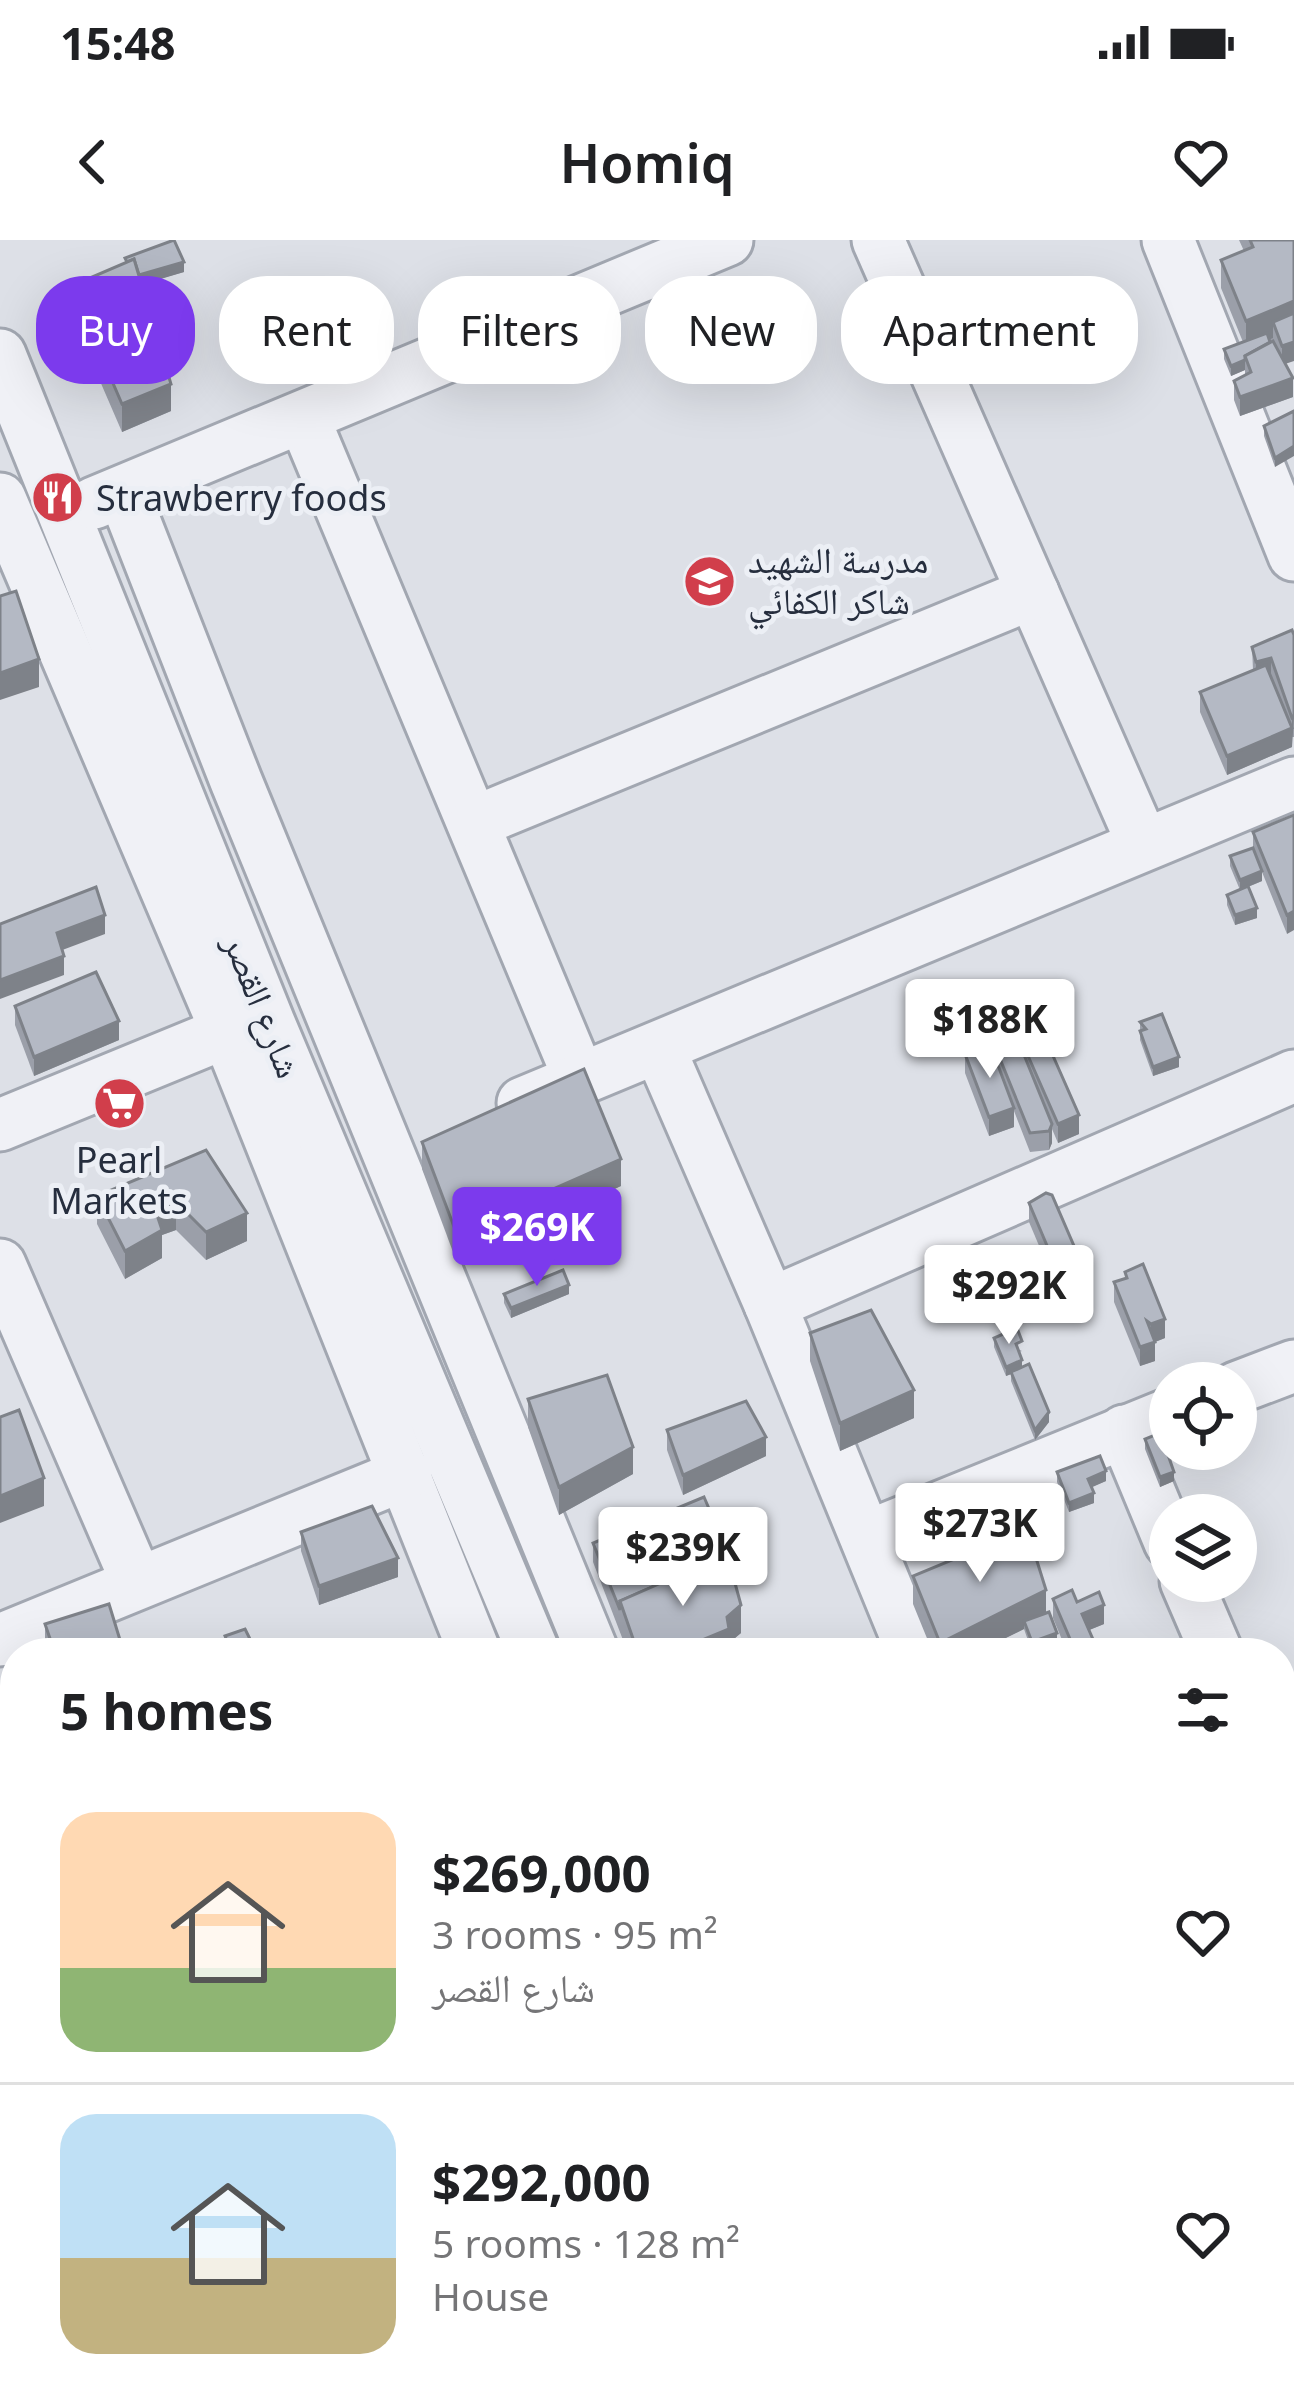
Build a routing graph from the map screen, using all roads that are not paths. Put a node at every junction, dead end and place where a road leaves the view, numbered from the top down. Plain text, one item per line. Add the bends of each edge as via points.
1 (727, 240) edge
2 (878, 240) edge
3 (1168, 240) edge
4 (0, 356) edge
5 (304, 419) junction
6 (123, 492) junction
7 (65, 515) junction
8 (5, 526) edge
9 (1294, 555) edge
10 (1033, 593) junction
11 (1294, 783) edge
12 (475, 822) junction
13 (1143, 844) junction
14 (227, 1032) junction
15 (659, 1048) junction
16 (1294, 1076) edge
17 (580, 1080) junction
18 (0, 1125) edge
19 (431, 1139) junction
20 (0, 1264) edge
21 (770, 1304) junction
22 (1294, 1366) edge
23 (1257, 1380) edge
24 (1147, 1422) edge
25 (406, 1474) junction
26 (1161, 1494) edge
27 (485, 1533) junction
28 (867, 1537) junction
29 (436, 1554) junction
30 (137, 1582) junction
31 (1195, 1602) edge
32 (5, 1638) edge
33 (469, 1638) edge
34 (528, 1638) edge
35 (588, 1638) edge
36 (907, 1638) edge
37 (1210, 1638) edge

1 - 5 street
2 - 10 street
3 - 9 street
4 - 7 street, شارع القصر
5 - 6 street
5 - 12 street
6 - 7 street
6 - 19 street
7 - 8 street
7 - 27 street, شارع القصر
8 - 14 street, شارع القصر
10 - 12 street
10 - 13 street
11 - 13 street
12 - 17 street
13 - 15 street
14 - 18 street
14 - 25 street, شارع القصر
15 - 17 street
15 - 21 street
16 - 21 street
17 - 19 street
19 - 35 street
20 - 30 street
21 - 28 street
22 - 23 street
24 - 26 street
24 - 28 street
25 - 29 street, شارع القصر
25 - 30 street
27 - 29 street via 467,1557
27 - 34 street, شارع القصر
28 - 36 street
29 - 33 street, شارع القصر
30 - 32 street
31 - 37 street

